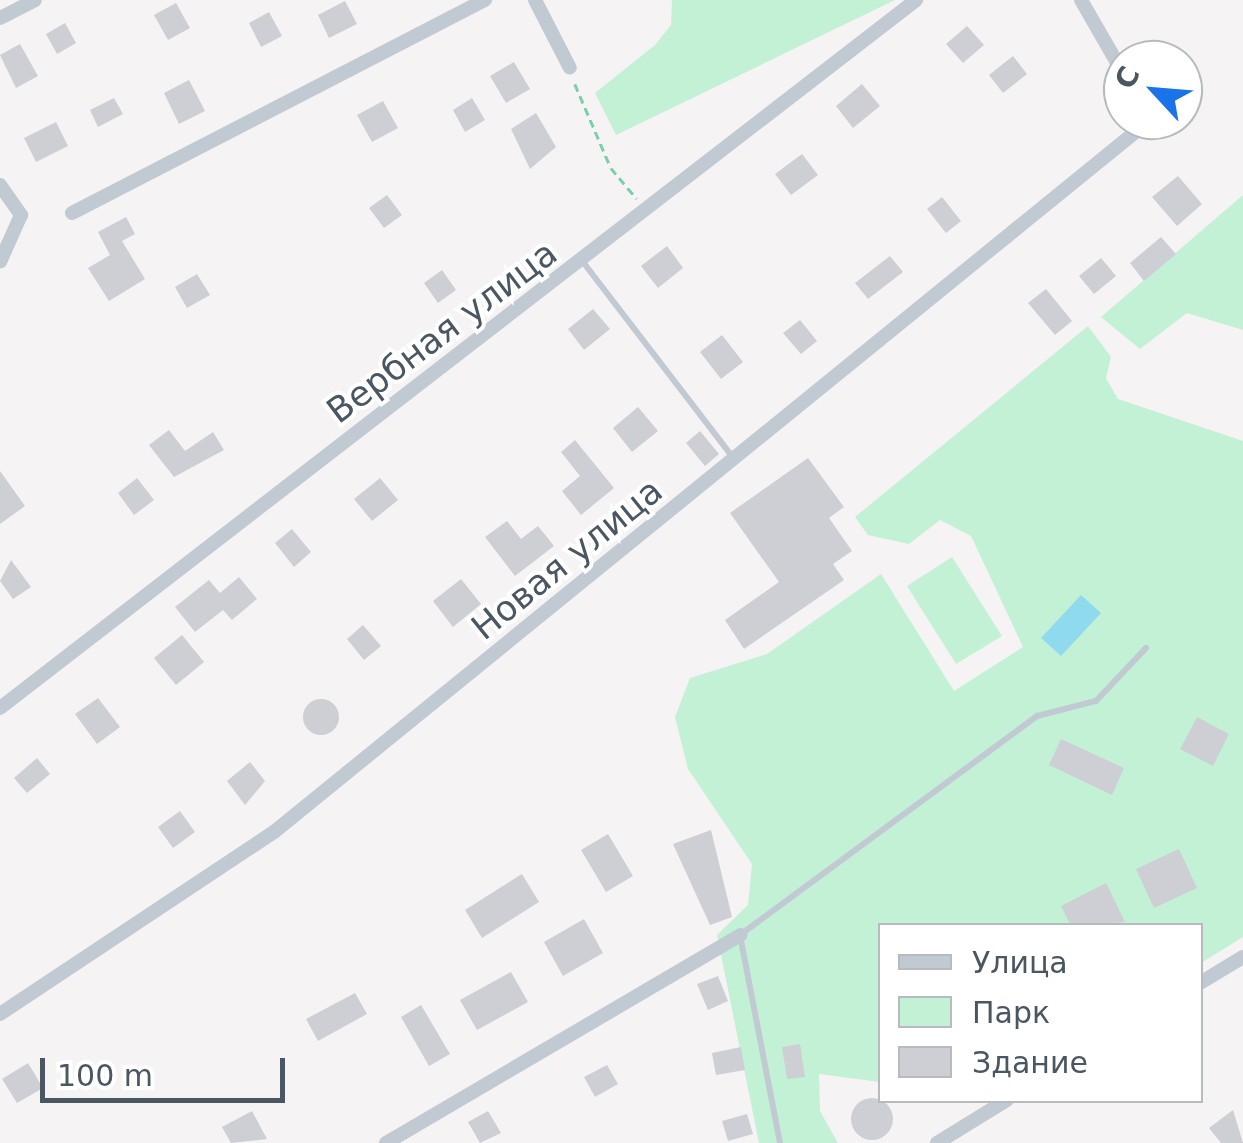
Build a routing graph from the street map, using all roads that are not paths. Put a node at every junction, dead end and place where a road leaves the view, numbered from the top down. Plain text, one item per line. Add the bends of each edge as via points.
1 (35, 0) edge
2 (485, 0) edge
3 (535, 0) edge
4 (916, 0) edge
5 (1082, 0) edge
6 (0, 18) edge
7 (1105, 40) edge
8 (570, 68) road end
9 (1126, 140) edge
10 (0, 185) edge
11 (72, 213) dead end
12 (0, 262) edge
13 (583, 262) junction
14 (736, 461) junction
15 (1146, 648) dead end
16 (0, 708) edge
17 (740, 935) junction
18 (1243, 958) edge
19 (1203, 981) edge
20 (0, 1014) edge
21 (1002, 1103) edge
22 (386, 1143) edge
23 (780, 1143) edge
24 (937, 1143) edge

1 - 6 street
2 - 11 street
3 - 8 street
4 - 13 street, Вербная улица
5 - 7 street
9 - 14 street, Новая улица
10 - 12 street via 20,215 17,240
13 - 14 lane
13 - 16 street, Вербная улица
14 - 20 street, Новая улица via 274,832
15 - 17 lane via 1096,700 1037,716
17 - 22 street
17 - 23 lane
18 - 19 street
21 - 24 street

